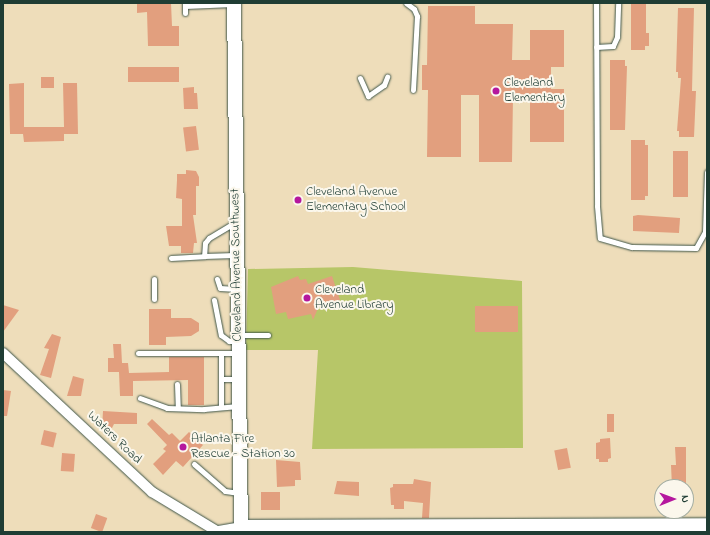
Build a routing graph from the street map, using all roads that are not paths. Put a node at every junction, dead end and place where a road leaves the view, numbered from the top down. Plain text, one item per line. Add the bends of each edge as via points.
1 (406, 3) edge
2 (596, 3) edge
3 (618, 3) edge
4 (185, 4) edge
5 (208, 4) edge
6 (234, 4) edge
7 (208, 11) dead end
8 (185, 13) dead end
9 (596, 46) junction
10 (386, 77) dead end
11 (360, 78) dead end
12 (413, 90) dead end
13 (707, 172) edge
14 (237, 222) junction
15 (237, 255) junction
16 (204, 256) junction
17 (171, 258) dead end
18 (154, 279) dead end
19 (217, 279) dead end
20 (238, 290) junction
21 (154, 298) dead end
22 (214, 300) dead end
23 (268, 335) dead end
24 (238, 343) junction
25 (3, 353) edge
26 (138, 353) dead end
27 (221, 353) junction
28 (221, 379) junction
29 (239, 379) junction
30 (177, 384) dead end
31 (140, 398) dead end
32 (239, 406) junction
33 (221, 407) junction
34 (178, 408) junction
35 (194, 464) dead end
36 (240, 493) junction
37 (707, 525) edge
38 (291, 529) edge
39 (241, 530) edge
40 (215, 531) edge

1 - 12 lane via 414,8 417,16 416,78
2 - 9 lane
3 - 9 lane via 617,37 614,46
4 - 5 lane
4 - 8 lane
5 - 6 lane
5 - 7 lane
6 - 14 main road, Cleveland Avenue Southwest
9 - 13 lane via 597,206 600,238 632,247 696,248 704,232
10 - 11 lane via 384,85 368,96
14 - 15 main road, Cleveland Avenue Southwest
14 - 16 lane via 205,242
15 - 16 lane
15 - 20 main road, Cleveland Avenue Southwest
16 - 17 lane
18 - 21 lane
19 - 20 lane via 220,288
20 - 24 main road, Cleveland Avenue Southwest
22 - 24 lane via 221,335 229,341
23 - 24 lane
24 - 27 lane
24 - 29 main road, Cleveland Avenue Southwest
25 - 40 street, Waters Road via 152,492
26 - 27 lane
27 - 28 lane
28 - 29 lane
28 - 33 lane
29 - 32 main road, Cleveland Avenue Southwest
30 - 34 lane
31 - 34 lane via 166,408
32 - 33 lane
32 - 36 main road, Cleveland Avenue Southwest
33 - 34 lane
35 - 36 lane via 225,491
36 - 39 main road, Cleveland Avenue Southwest
37 - 38 main road
38 - 39 main road
39 - 40 street

